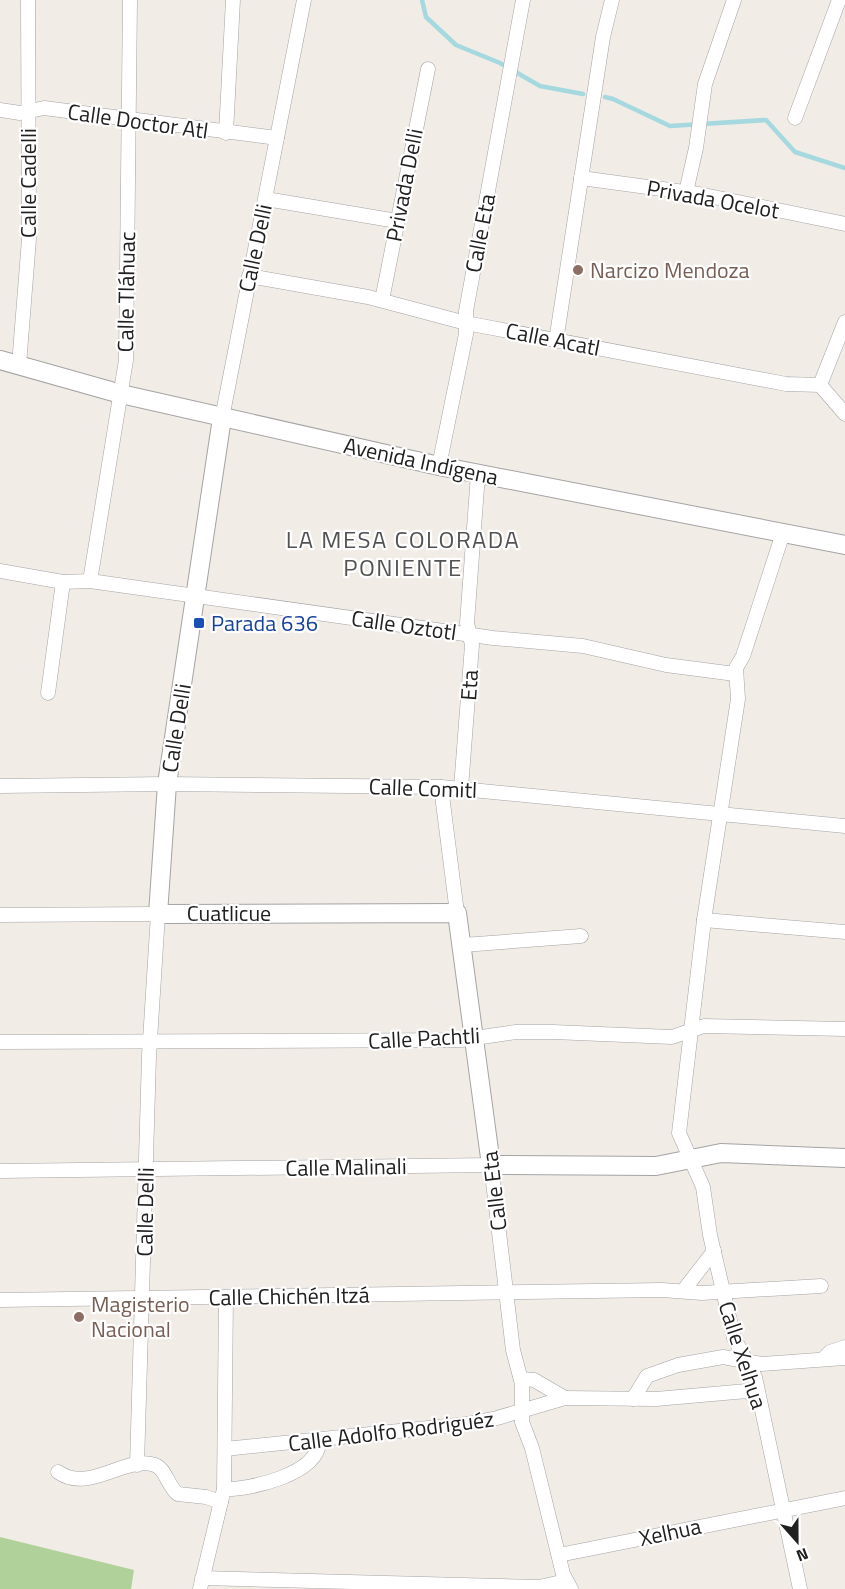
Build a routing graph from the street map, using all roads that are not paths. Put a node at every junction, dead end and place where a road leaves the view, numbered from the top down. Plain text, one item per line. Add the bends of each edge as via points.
1 (28, 0) edge
2 (130, 0) edge
3 (233, 0) edge
4 (304, 0) edge
5 (524, 0) edge
6 (612, 0) edge
7 (734, 0) edge
8 (838, 0) edge
9 (428, 69) dead end
10 (0, 111) edge
11 (27, 111) junction
12 (795, 118) dead end
13 (127, 121) junction
14 (226, 133) junction
15 (277, 138) junction
16 (581, 178) junction
17 (686, 192) junction
18 (266, 199) junction
19 (397, 221) junction
20 (845, 224) edge
21 (249, 276) junction
22 (382, 300) junction
23 (845, 322) edge
24 (466, 323) junction
25 (556, 341) junction
26 (5, 363) edge
27 (820, 385) junction
28 (121, 394) junction
29 (845, 414) edge
30 (222, 418) junction
31 (439, 466) junction
32 (478, 474) junction
33 (783, 533) junction
34 (845, 545) edge
35 (0, 571) edge
36 (90, 581) junction
37 (63, 582) junction
38 (197, 597) junction
39 (470, 633) junction
40 (735, 674) junction
41 (48, 693) dead end
42 (167, 784) junction
43 (0, 786) edge
44 (441, 787) junction
45 (461, 788) junction
46 (722, 812) junction
47 (845, 826) edge
48 (458, 913) junction
49 (158, 914) junction
50 (0, 915) edge
51 (704, 920) junction
52 (845, 932) edge
53 (581, 936) dead end
54 (463, 945) junction
55 (845, 1029) edge
56 (690, 1032) junction
57 (476, 1038) junction
58 (0, 1042) edge
59 (151, 1043) junction
60 (690, 1158) junction
61 (845, 1158) edge
62 (491, 1165) junction
63 (146, 1170) junction
64 (0, 1172) edge
65 (714, 1251) junction
66 (821, 1286) dead end
67 (683, 1291) junction
68 (723, 1291) junction
69 (506, 1292) junction
70 (226, 1297) junction
71 (144, 1298) junction
72 (0, 1300) edge
73 (845, 1347) edge
74 (845, 1358) edge
75 (748, 1360) junction
76 (823, 1360) junction
77 (521, 1379) junction
78 (565, 1398) junction
79 (633, 1399) junction
80 (759, 1400) junction
81 (521, 1409) junction
82 (319, 1442) junction
83 (225, 1449) junction
84 (137, 1465) junction
85 (58, 1472) dead end
86 (223, 1495) junction
87 (845, 1498) edge
88 (782, 1509) junction
89 (559, 1555) junction
90 (201, 1583) edge
91 (568, 1585) edge
92 (800, 1589) edge

1 - 11 street, Calle Cadelli
2 - 13 street, Calle Tláhuac
3 - 14 street
4 - 15 street, Calle Delli
5 - 24 street, Calle Eta
6 - 16 street
7 - 17 street via 705,84
8 - 12 street
9 - 19 street, Privada Delli
10 - 11 street, Calle Doctor Atl
11 - 13 street, Calle Doctor Atl via 44,108
11 - 26 street, Calle Cadelli via 28,239
13 - 14 street, Calle Doctor Atl
13 - 28 street, Calle Tláhuac via 126,360
14 - 15 street, Calle Doctor Atl
15 - 18 street, Calle Delli
16 - 17 street, Privada Ocelot
16 - 25 street
17 - 20 street, Privada Ocelot
18 - 19 street
18 - 21 street, Calle Delli
19 - 22 street, Privada Delli
21 - 22 street, Calle Acatl
21 - 30 street, Calle Delli
22 - 24 street, Calle Acatl
23 - 27 street
24 - 25 street, Calle Acatl
24 - 31 street, Calle Eta
25 - 27 street, Calle Acatl via 786,384
26 - 28 street, Avenida Indígena
27 - 29 street
28 - 30 street, Avenida Indígena
28 - 36 street, Calle Tláhuac
30 - 31 street, Avenida Indígena
30 - 38 street, Calle Delli
31 - 32 street, Avenida Indígena
32 - 33 street, Avenida Indígena
32 - 39 street, Eta via 467,623
33 - 34 street, Avenida Indígena
33 - 40 street
35 - 37 street, Calle Oztotl
36 - 37 street, Calle Oztotl
36 - 38 street, Calle Oztotl
37 - 41 street
38 - 39 street, Calle Oztotl
38 - 42 street, Calle Delli
39 - 40 street, Calle Oztotl via 583,646 666,665
39 - 45 street, Eta
40 - 46 street via 738,699
42 - 43 street, Calle Comitl
42 - 44 street, Calle Comitl
42 - 49 street, Calle Delli
44 - 45 street, Calle Comitl
44 - 48 street, Calle Eta
45 - 46 street, Calle Comitl
46 - 47 street, Calle Comitl
46 - 51 street
48 - 49 street, Cuatlicue
48 - 54 street, Calle Eta
49 - 50 street, Cuatlicue
49 - 59 street, Calle Delli
51 - 52 street
51 - 56 street
53 - 54 street
54 - 57 street, Calle Eta
55 - 56 street, Calle Pachtli via 705,1026
56 - 57 street, Calle Pachtli via 672,1037 516,1032
56 - 60 street via 679,1133
57 - 59 street, Calle Pachtli
57 - 62 street, Calle Eta
58 - 59 street, Calle Pachtli
59 - 63 street, Calle Delli
60 - 61 street, Calle Malinali via 722,1153
60 - 62 street, Calle Malinali via 656,1166
60 - 65 street, Calle Xelhua via 703,1187
62 - 63 street, Calle Malinali
62 - 69 street, Calle Eta
63 - 64 street, Calle Malinali
63 - 71 street, Calle Delli
65 - 67 street
65 - 68 street, Calle Xelhua
66 - 68 street, Calle Chichén Itzá
67 - 68 street, Calle Chichén Itzá
67 - 69 street, Calle Chichén Itzá
68 - 75 street, Calle Xelhua via 734,1338
69 - 70 street, Calle Chichén Itzá
69 - 77 street, Calle Eta
70 - 71 street, Calle Chichén Itzá
70 - 83 street
71 - 72 street, Calle Chichén Itzá
71 - 84 street, Calle Delli
73 - 76 street via 830,1352
74 - 76 street
75 - 76 street via 761,1364
75 - 79 street via 723,1357 678,1365 647,1376
75 - 80 street, Calle Xelhua
77 - 78 street via 534,1380
77 - 81 street, Calle Eta
78 - 79 street, Calle Adolfo Rodriguéz
78 - 81 street, Calle Adolfo Rodriguéz
79 - 80 street, Calle Adolfo Rodriguéz via 747,1391
80 - 88 street, Calle Xelhua
81 - 82 street, Calle Adolfo Rodriguéz via 467,1424
81 - 89 street, Calle Eta
82 - 83 street, Calle Adolfo Rodriguéz
82 - 86 street via 315,1457 298,1469
83 - 86 street
84 - 85 street via 78,1479
84 - 86 street via 157,1466 178,1494
86 - 90 street
87 - 88 street, Xelhua
88 - 89 street, Xelhua
88 - 92 street, Calle Xelhua
89 - 91 street, Calle Eta
90 - 91 street

